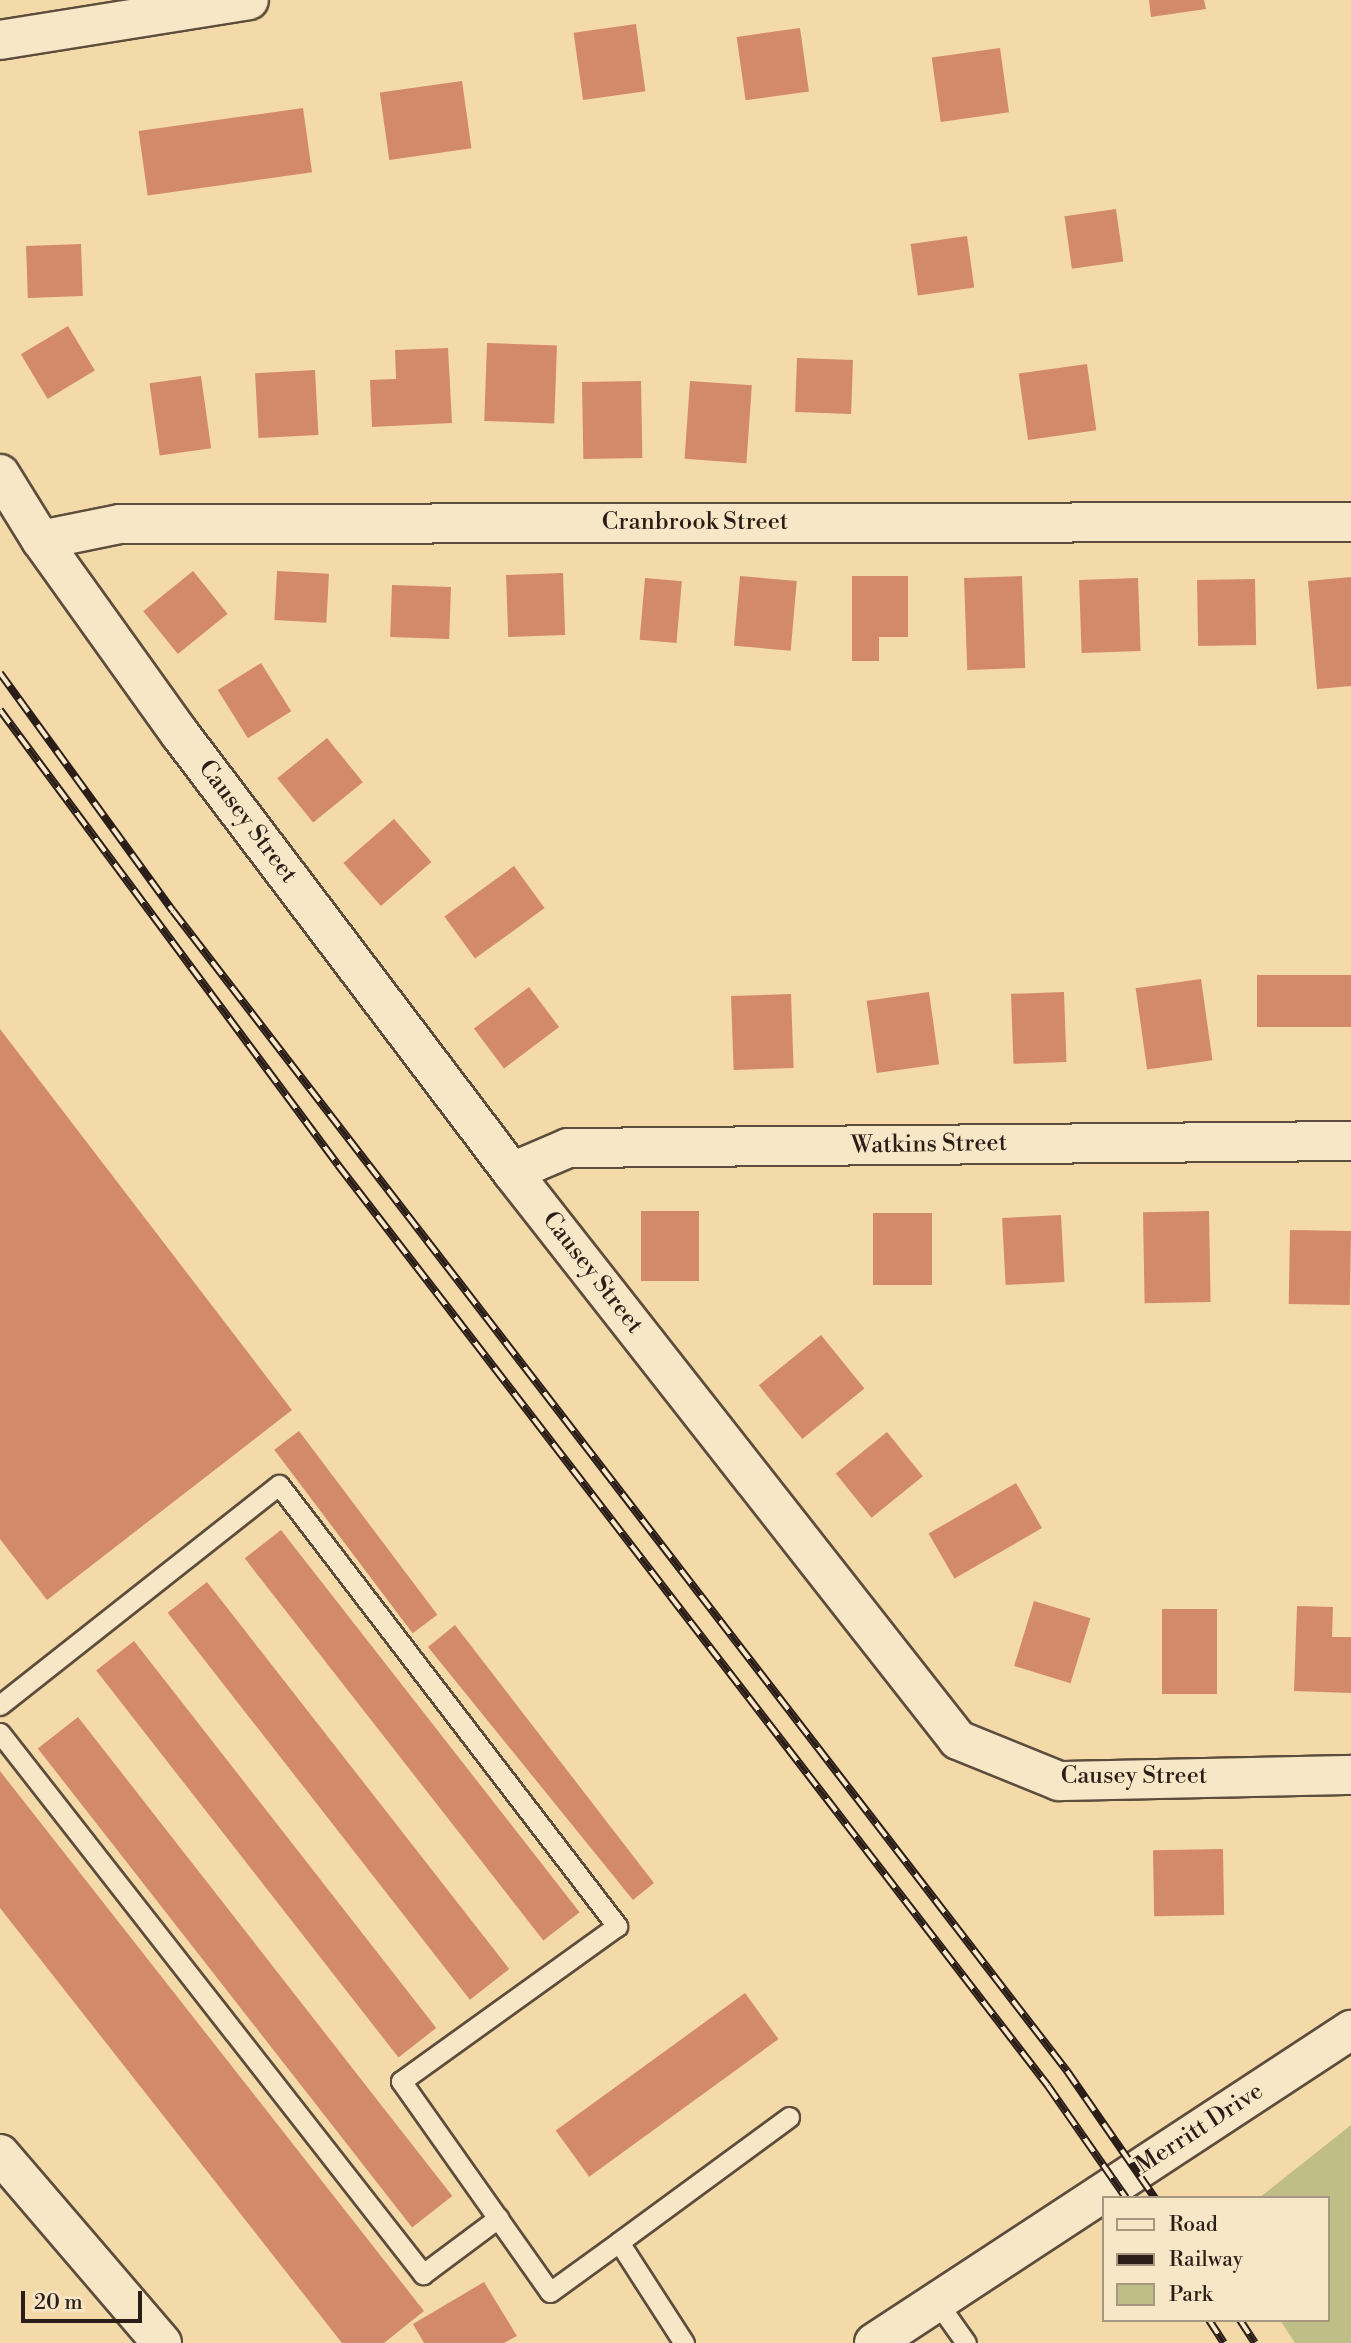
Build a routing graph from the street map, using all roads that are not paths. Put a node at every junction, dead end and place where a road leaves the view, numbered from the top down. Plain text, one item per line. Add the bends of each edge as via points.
1 (248, 0) edge
2 (3, 32) edge
3 (0, 474) edge
4 (1351, 522) edge
5 (41, 540) junction
6 (1351, 1140) edge
7 (512, 1172) junction
8 (0, 1705) edge
9 (0, 1733) edge
10 (1351, 1775) edge
11 (1351, 2030) edge
12 (789, 2117) dead end
13 (0, 2154) edge
14 (498, 2218) junction
15 (618, 2242) junction
16 (937, 2302) junction
17 (162, 2343) edge
18 (684, 2343) edge
19 (874, 2343) edge
20 (966, 2343) edge

1 - 2 street
3 - 5 street, Causey Street
4 - 5 street, Cranbrook Street via 120,524
5 - 7 street, Causey Street via 180,734
6 - 7 street, Watkins Street via 568,1148
7 - 10 street, Causey Street via 958,1740 1059,1781
8 - 14 lane via 279,1485 617,1926 401,2081
9 - 14 lane via 423,2274
11 - 16 street, Merritt Drive
12 - 15 lane
13 - 17 street
14 - 15 lane via 550,2292
15 - 18 lane
16 - 19 street, Merritt Drive
16 - 20 lane

